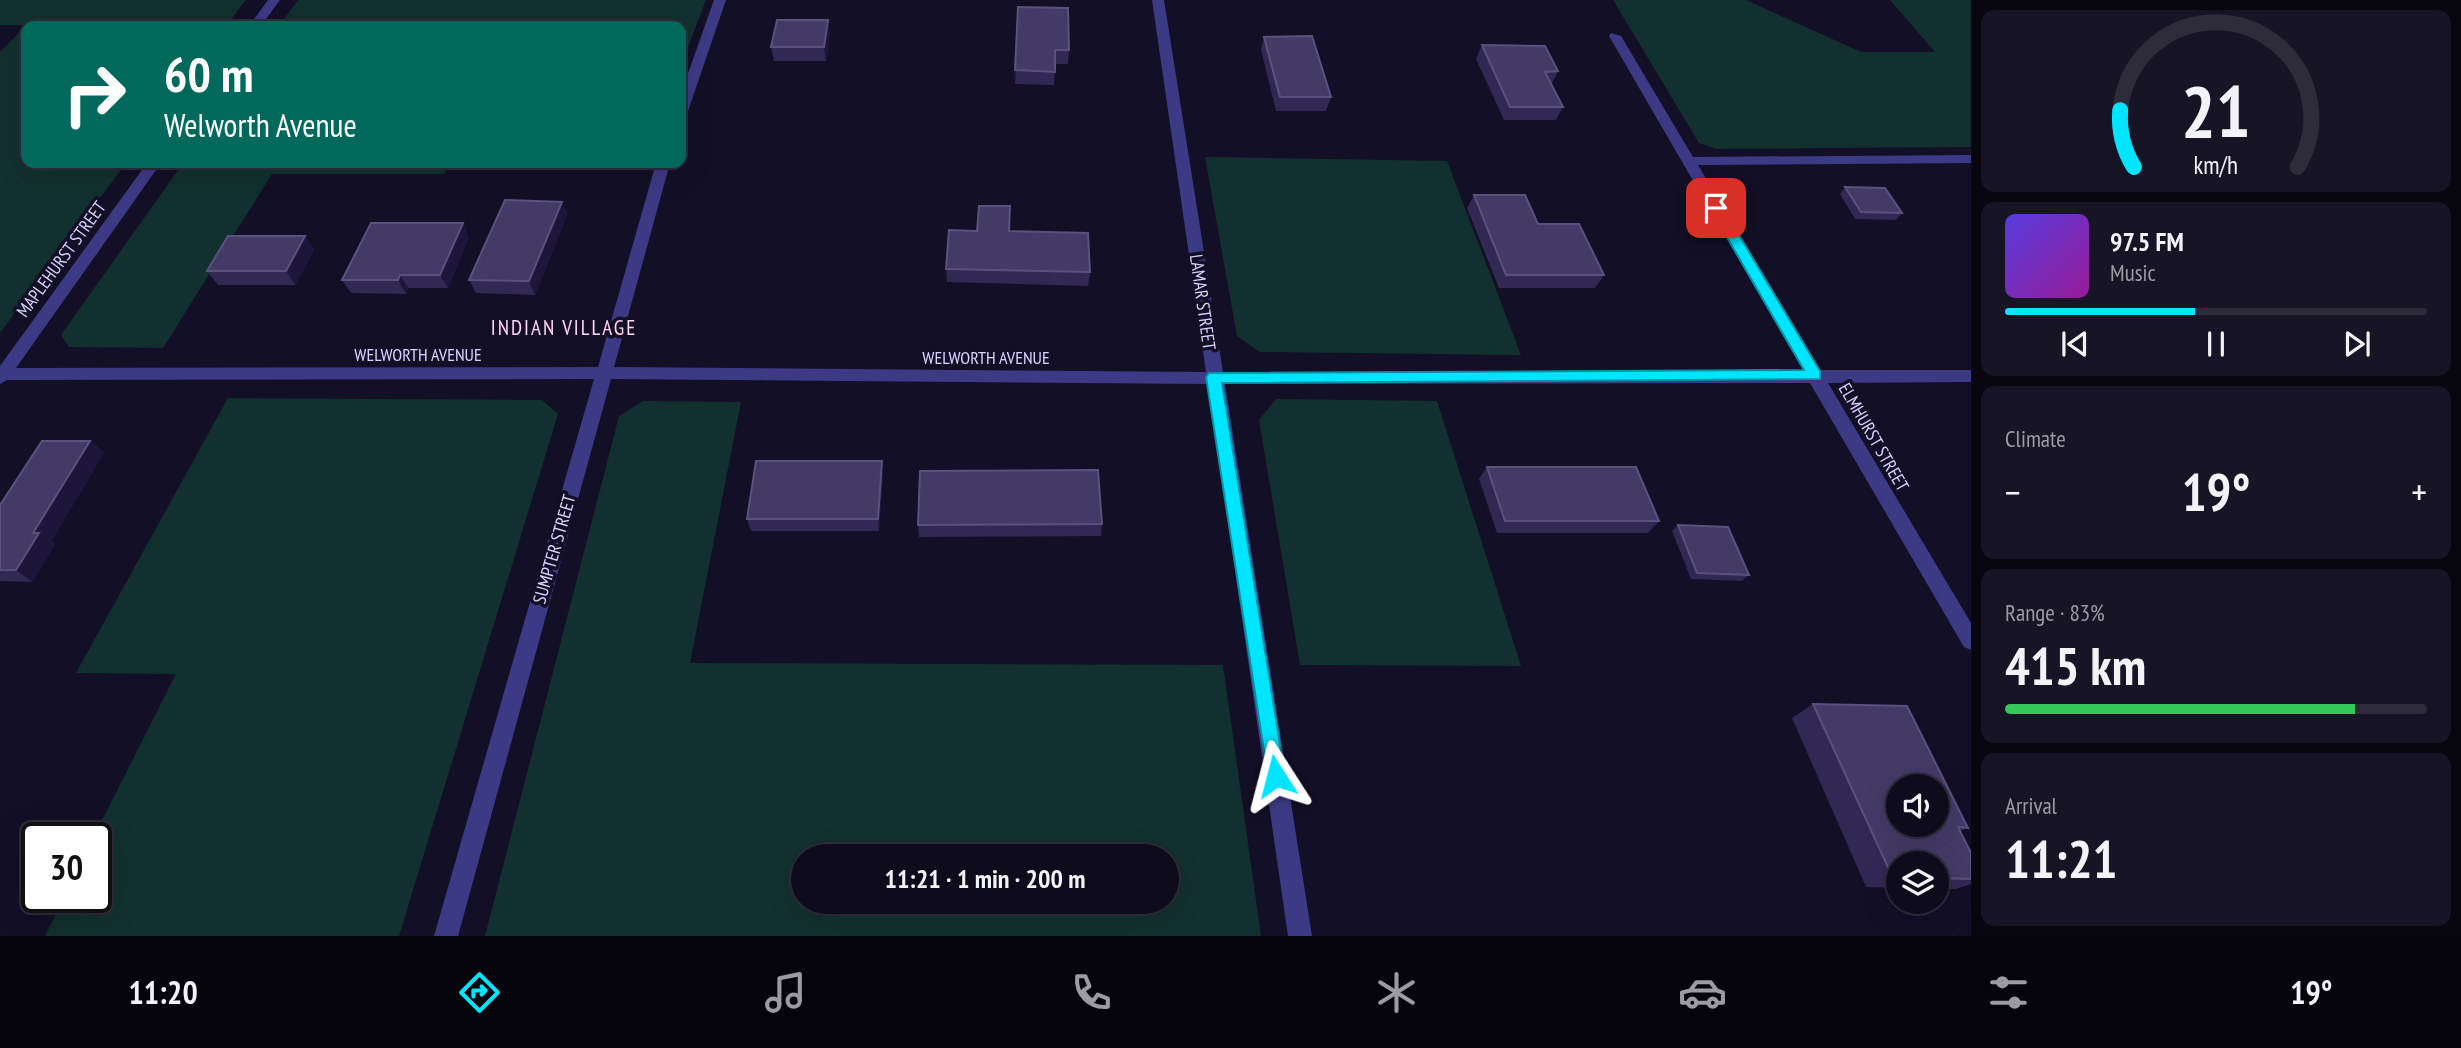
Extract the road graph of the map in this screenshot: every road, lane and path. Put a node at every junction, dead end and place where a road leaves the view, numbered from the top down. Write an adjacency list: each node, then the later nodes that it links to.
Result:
1 (274, 0): 4 (street)
2 (720, 0): 6 (street)
3 (1158, 0): 15 (street, LAMAR STREET)
4 (259, 21)
5 (1615, 36): 8 (street, ELMHURST STREET)
6 (686, 97)
7 (1971, 159): 8 (street)
8 (1688, 161): 13 (street, ELMHURST STREET)
9 (150, 168): 12 (street, MAPLEHURST STREET)
10 (662, 168): 11 (street, SUMPTER STREET)
11 (603, 373): 12 (street, WELWORTH AVENUE); 15 (street, WELWORTH AVENUE); 17 (street, SUMPTER STREET)
12 (1, 375)
13 (1815, 375): 14 (street, WELWORTH AVENUE); 15 (street, WELWORTH AVENUE); 16 (street, ELMHURST STREET)
14 (1971, 376)
15 (1214, 377): 18 (street, LAMAR STREET)
16 (1971, 641)
17 (446, 936)
18 (1300, 936)

